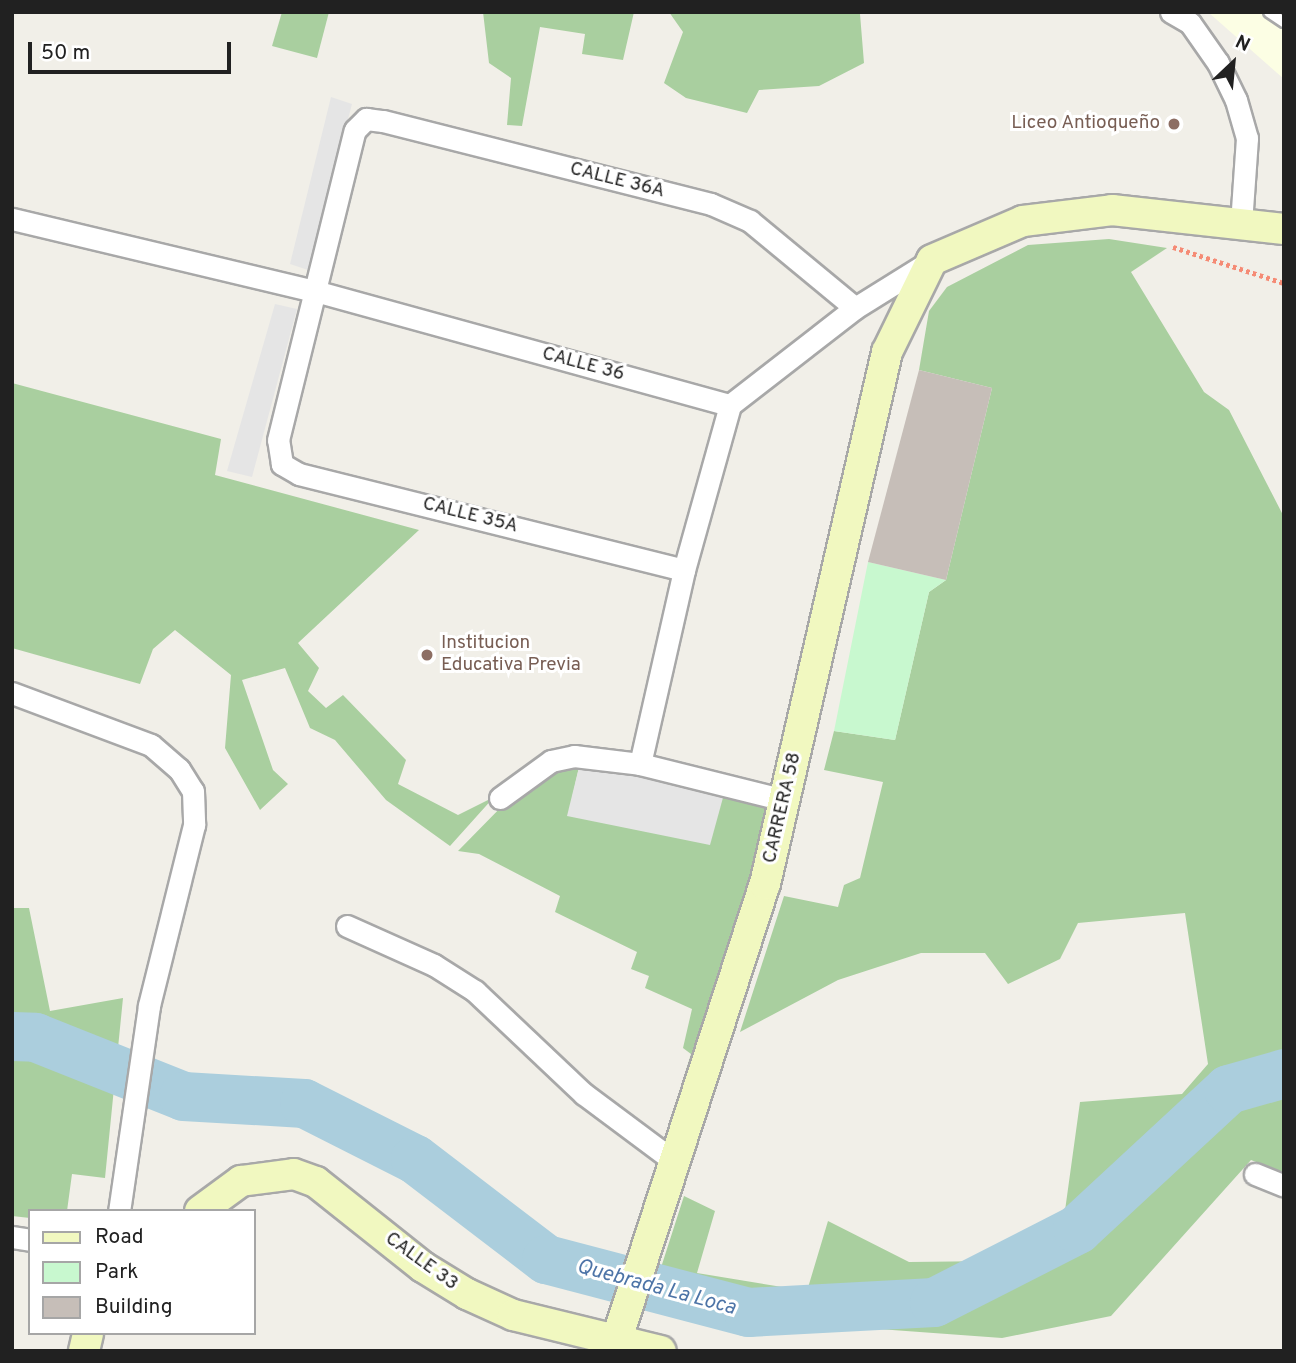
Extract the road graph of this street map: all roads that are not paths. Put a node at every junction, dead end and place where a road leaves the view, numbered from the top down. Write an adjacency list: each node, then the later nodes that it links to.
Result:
1 (1171, 12): 5 (street)
2 (1269, 12): 3 (lane)
3 (1284, 22)
4 (12, 219): 8 (street, CALLE 36)
5 (1241, 223): 6 (main road); 7 (main road)
6 (1284, 229)
7 (932, 260): 9 (street); 15 (main road, CARRERA 58)
8 (315, 291): 9 (street, CALLE 36A); 10 (street, CALLE 36); 11 (street, CALLE 35A)
9 (855, 308): 10 (street)
10 (730, 405): 11 (street)
11 (684, 570): 13 (street)
12 (12, 693): 20 (street)
13 (640, 764): 14 (street); 15 (street)
14 (500, 798)
15 (784, 800): 17 (main road, CARRERA 58)
16 (347, 926): 17 (street)
17 (674, 1161): 22 (main road, CARRERA 58)
18 (1255, 1174): 19 (street)
19 (1284, 1186)
20 (119, 1208)
21 (203, 1209): 22 (main road, CALLE 33)
22 (615, 1345): 23 (main road, CALLE 33)
23 (661, 1351)

